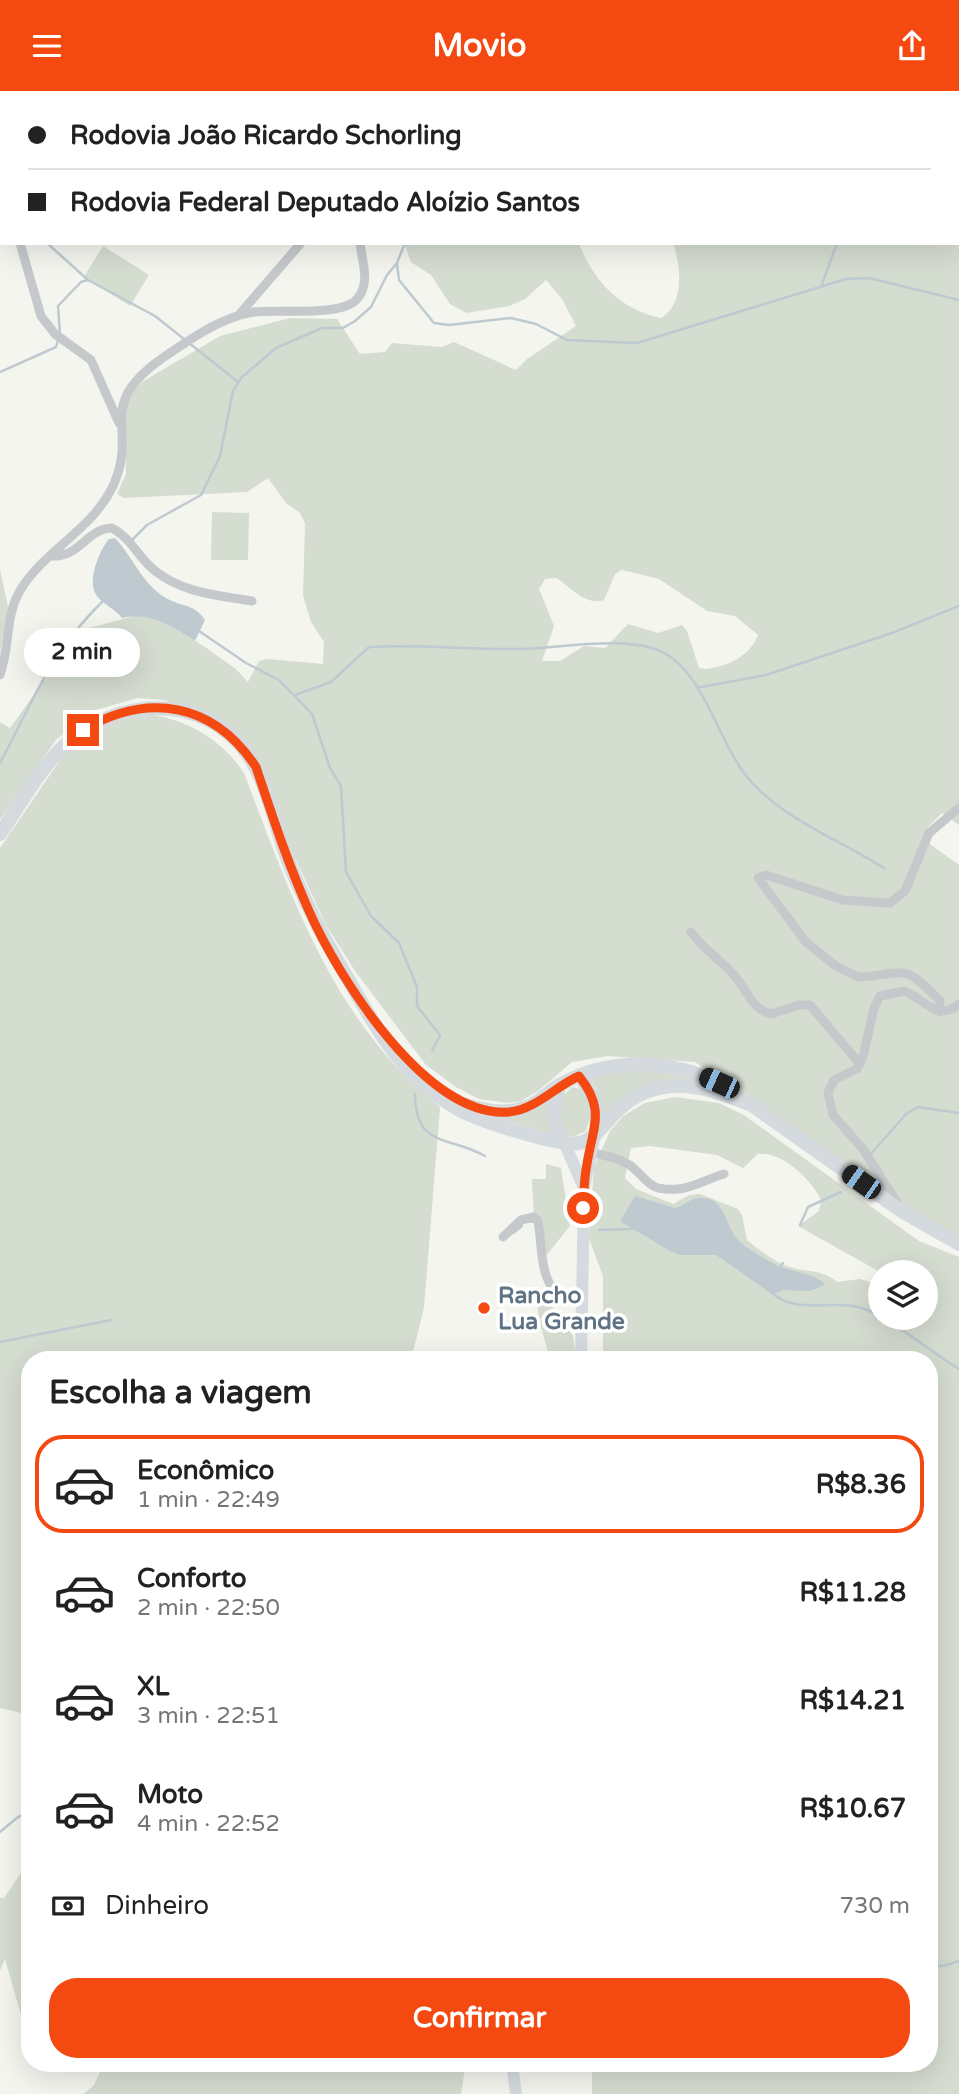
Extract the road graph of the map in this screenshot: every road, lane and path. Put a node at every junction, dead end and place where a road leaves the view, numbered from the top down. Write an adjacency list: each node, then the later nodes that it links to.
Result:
1 (21, 245): 5 (street)
2 (299, 245): 4 (street)
3 (360, 245): 4 (street)
4 (238, 316): 5 (street)
5 (121, 428): 6 (street)
6 (50, 556): 7 (street); 8 (street)
7 (252, 601)
8 (0, 675)
9 (959, 808): 14 (street)
10 (0, 834): 13 (highway)
11 (691, 932): 15 (street)
12 (959, 1004): 14 (street)
13 (365, 1008): 17 (highway); 20 (highway)
14 (940, 1012): 15 (street)
15 (860, 1064): 24 (street)
16 (579, 1076): 17 (highway); 18 (highway); 19 (highway)
17 (559, 1085): 20 (highway)
18 (752, 1105): 19 (highway); 24 (highway)
19 (595, 1135): 20 (highway); 21 (main road)
20 (564, 1142): 23 (main road)
21 (590, 1152): 22 (street); 23 (main road)
22 (724, 1174)
23 (584, 1188): 27 (main road)
24 (902, 1212): 26 (highway)
25 (503, 1237): 27 (street)
26 (959, 1244)
27 (581, 1302): 28 (main road)
28 (581, 1351)
29 (513, 2072): 30 (main road)
30 (516, 2094)

